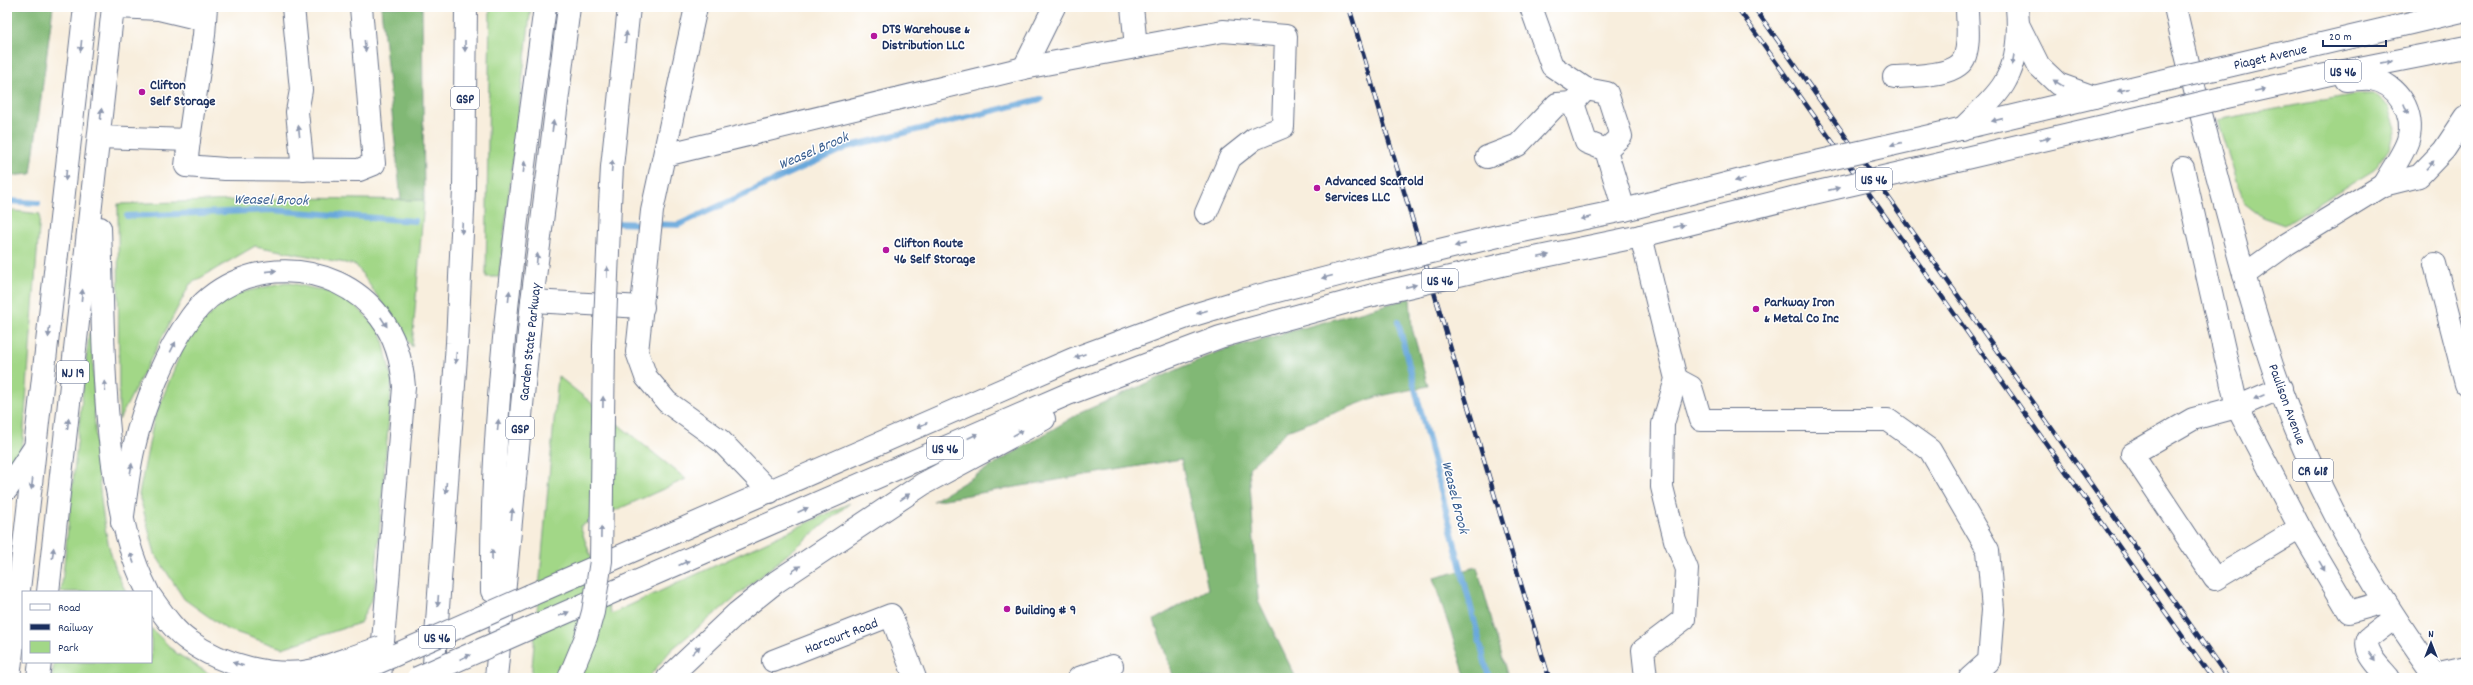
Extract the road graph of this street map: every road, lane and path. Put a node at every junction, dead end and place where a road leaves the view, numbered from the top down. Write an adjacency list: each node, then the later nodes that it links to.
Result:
1 (85, 7): 48 (main road, NJ 19, one-way to 48)
2 (113, 7): 29 (main road, NJ 19, one-way to 2)
3 (117, 7): 17 (main road)
4 (293, 7): 34 (main road, one-way to 4)
5 (361, 7): 34 (main road, one-way to 34)
6 (466, 7): 67 (main road, GSP, one-way to 67)
7 (544, 7): 68 (main road, one-way to 7)
8 (569, 7): 41 (main road, Garden State Parkway / GSP, one-way to 8)
9 (629, 7): 70 (main road, one-way to 9, bridge)
10 (696, 7): 31 (main road)
11 (1054, 7): 21 (main road)
12 (1132, 7): 19 (main road)
13 (1531, 7): 24 (main road)
14 (1967, 7): 22 (main road)
15 (2175, 7): 40 (main road, Paulison Avenue / CR 618)
16 (2466, 10): 25 (main road, Piaget Avenue / US 46, one-way to 25, bridge)
17 (205, 14): 28 (main road)
18 (2018, 16): 25 (main road, one-way to 18); 27 (main road, one-way to 27)
19 (1136, 47): 21 (main road); 37 (main road)
20 (2466, 47): 23 (main road, US 46, one-way to 20)
21 (1024, 68): 31 (main road)
22 (1894, 77)
23 (2283, 85): 35 (main road, one-way to 35); 38 (main road, US 46, one-way to 23, bridge)
24 (1579, 96): 30 (main road); 30 (main road); 32 (main road)
25 (2094, 97): 27 (main road, US 46, one-way to 27)
26 (2466, 117): 35 (main road, one-way to 26)
27 (1962, 129): 36 (main road, US 46, one-way to 36, bridge)
28 (189, 140): 29 (main road); 34 (main road)
29 (98, 145): 51 (main road, one-way to 29); 53 (main road, NJ 19, one-way to 29)
30 (1606, 150): 36 (main road)
31 (665, 155): 42 (main road)
32 (1487, 157)
33 (2182, 168): 47 (main road)
34 (303, 170)
35 (2383, 185): 40 (main road)
36 (1624, 210): 50 (main road, US 46, one-way to 50, bridge)
37 (1206, 213)
38 (1641, 236): 43 (main road, US 46, one-way to 38, bridge); 44 (main road)
39 (2435, 264): 45 (main road)
40 (2244, 275): 46 (main road, Paulison Avenue / CR 618)
41 (532, 301): 42 (main road); 69 (main road, Garden State Parkway / GSP, one-way to 41)
42 (643, 306): 50 (main road)
43 (1145, 364): 66 (main road, US 46, one-way to 43, bridge); 71 (main road, one-way to 43)
44 (1676, 379): 74 (main road); 75 (main road)
45 (2466, 384)
46 (2281, 388): 47 (main road, one-way to 47); 56 (main road, Paulison Avenue / CR 618)
47 (2237, 407): 52 (main road); 52 (main road)
48 (36, 446): 49 (main road); 63 (main road, NJ 19, one-way to 63)
49 (7, 489)
50 (770, 492): 61 (main road, US 46, bridge)
51 (122, 522): 54 (main road, one-way to 51); 65 (main road, one-way to 65)
52 (2301, 530): 56 (main road, one-way to 56)
53 (48, 591)
54 (148, 591)
55 (152, 598): 61 (main road, one-way to 55)
56 (2390, 610): 62 (main road, Paulison Avenue / CR 618); 76 (main road, one-way to 76)
57 (773, 661): 72 (main road, Harcourt Road)
58 (40, 663): 64 (main road)
59 (1112, 666): 73 (main road)
60 (2466, 668): 62 (main road)
61 (344, 669)
62 (2435, 677)
63 (9, 678)
64 (38, 678)
65 (380, 678)
66 (416, 678)
67 (432, 678)
68 (493, 678)
69 (496, 678)
70 (569, 678)
71 (668, 678)
72 (916, 678)
73 (1079, 678)
74 (1646, 678)
75 (1970, 678)
76 (2388, 678)

